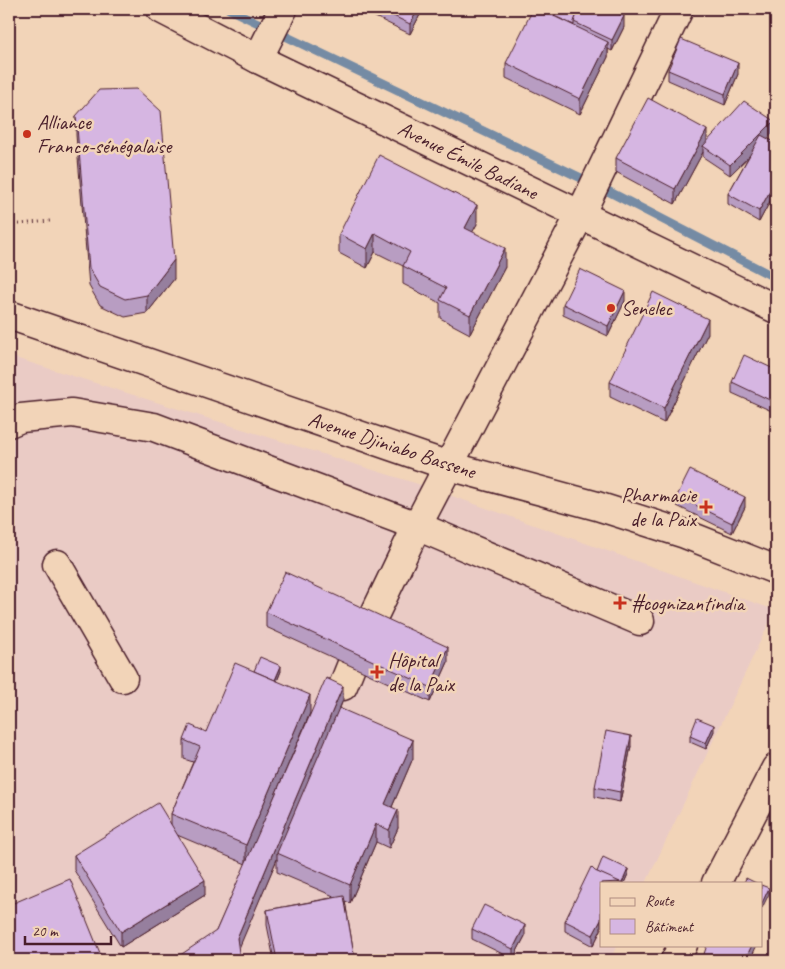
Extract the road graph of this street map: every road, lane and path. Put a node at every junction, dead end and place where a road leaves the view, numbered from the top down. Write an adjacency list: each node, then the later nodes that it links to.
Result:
1 (160, 9): 4 (street, Avenue Émile Badiane)
2 (283, 9): 4 (street)
3 (679, 9): 5 (street)
4 (258, 59): 5 (street, Avenue Émile Badiane)
5 (580, 215): 8 (street, Avenue Émile Badiane); 11 (street)
6 (50, 221): 7 (path)
7 (9, 225)
8 (776, 309)
9 (9, 315): 11 (street, Avenue Djiniabo Bassene)
10 (9, 423): 12 (street)
11 (449, 466): 12 (street); 14 (street, Avenue Djiniabo Bassene)
12 (417, 526): 15 (street); 16 (street)
13 (57, 564): 17 (street)
14 (776, 570)
15 (640, 621)
16 (369, 626)
17 (123, 678)
18 (776, 768): 19 (street)
19 (717, 882)
20 (682, 946): 21 (street)
21 (675, 960)

